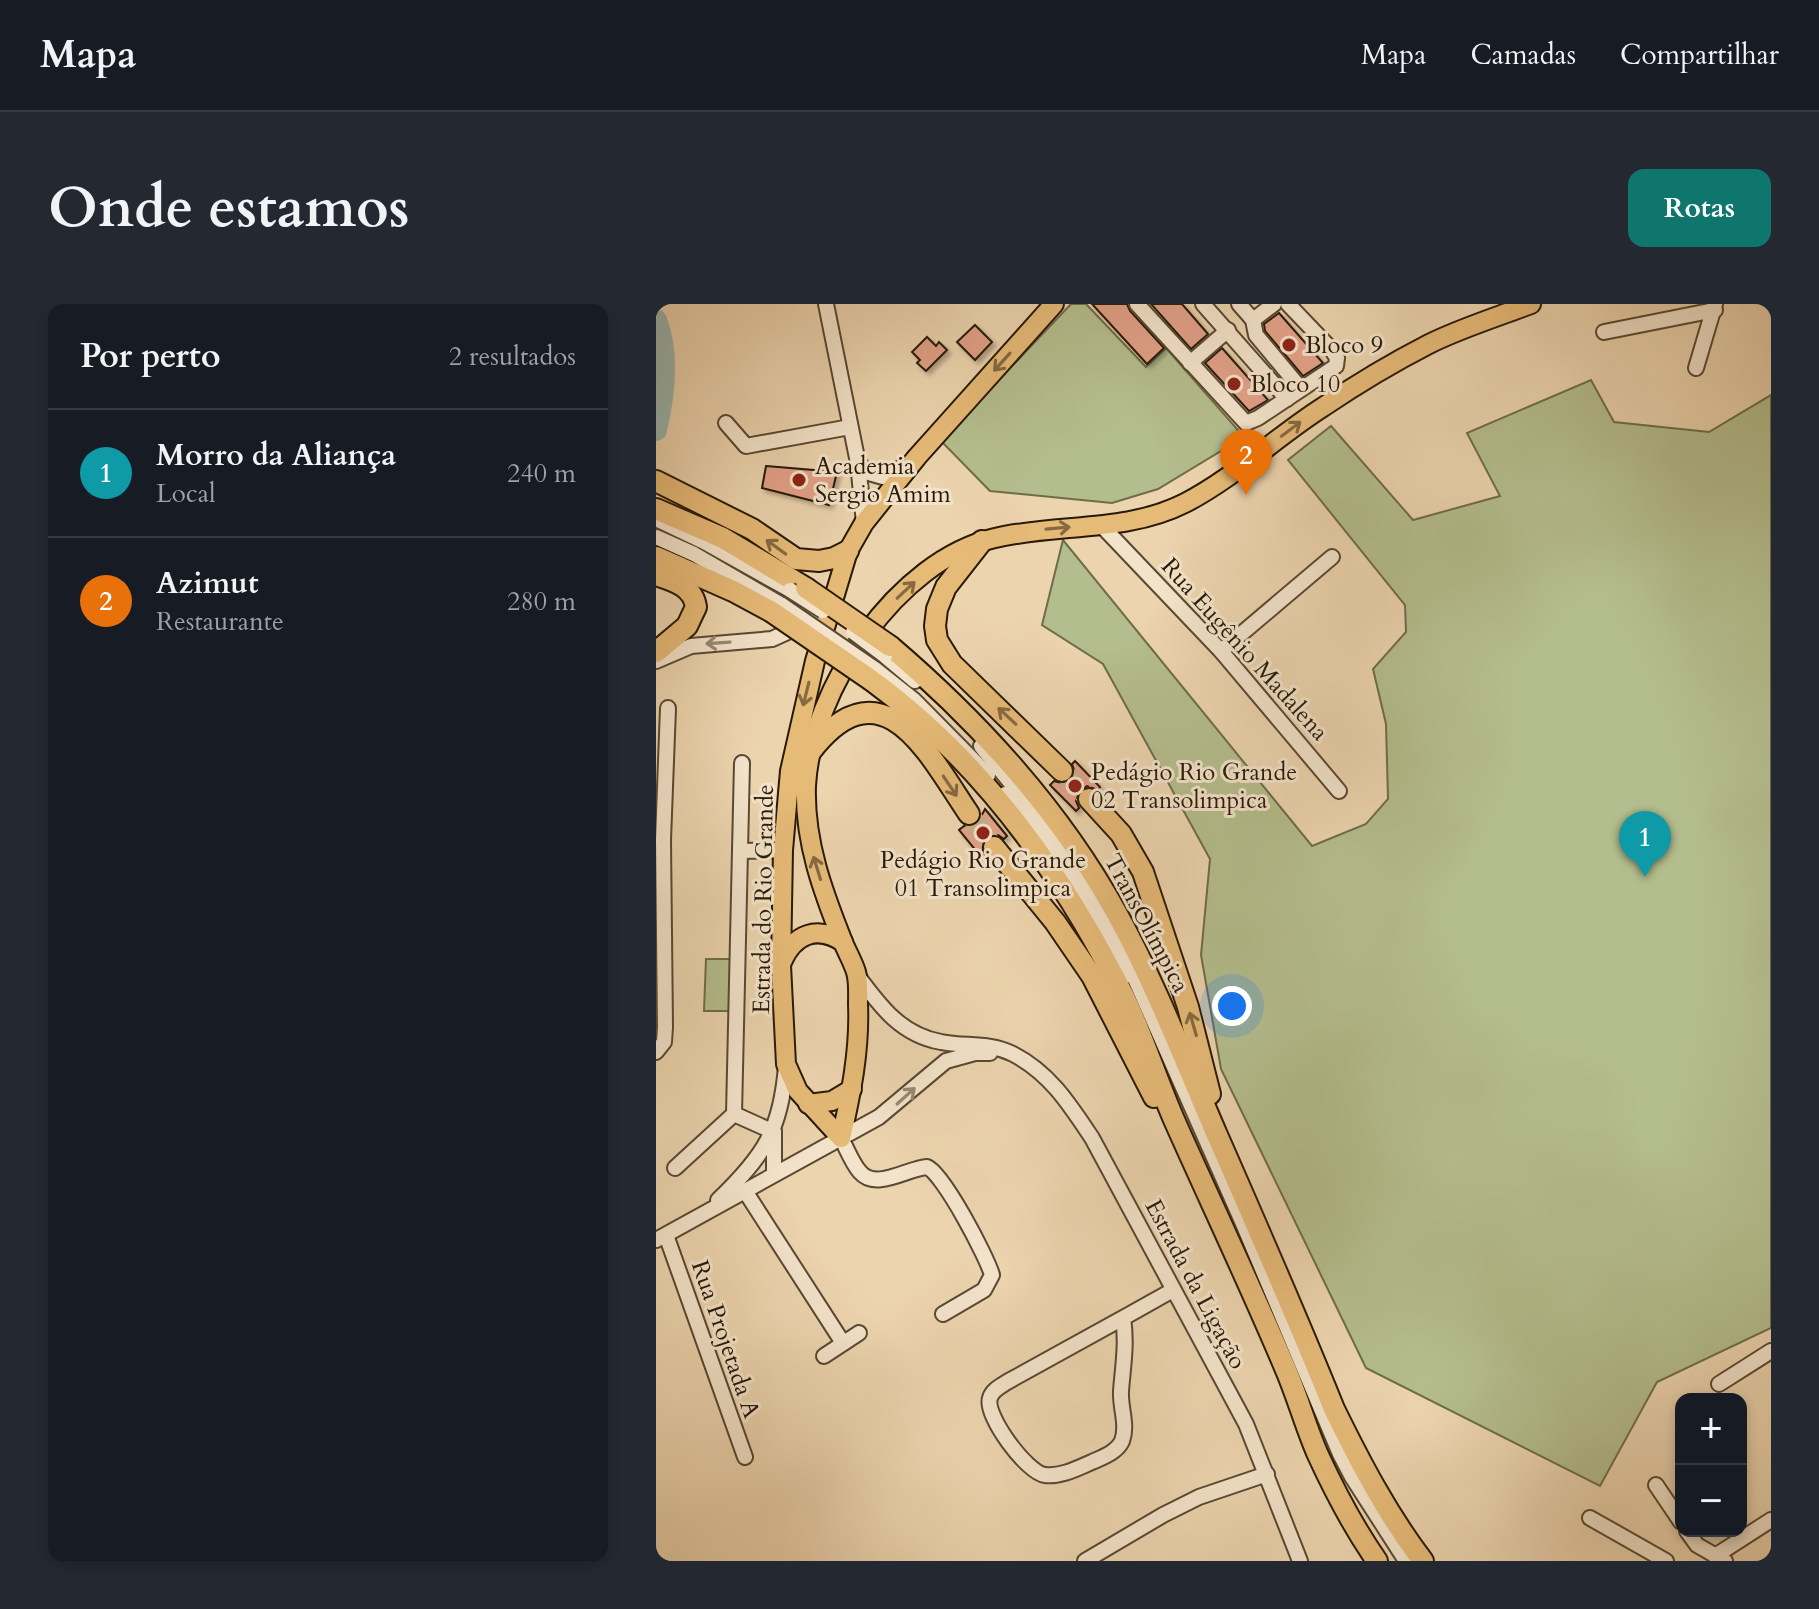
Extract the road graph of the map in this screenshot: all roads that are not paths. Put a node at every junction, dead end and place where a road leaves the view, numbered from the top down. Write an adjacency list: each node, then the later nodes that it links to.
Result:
1 (826, 304): 18 (street)
2 (1054, 304): 19 (main road, Estrada do Rio Grande, one-way to 19)
3 (1137, 304): 13 (street)
4 (1203, 304): 11 (street)
5 (1239, 304): 10 (street)
6 (1274, 304): 10 (street)
7 (1288, 304): 15 (street)
8 (1531, 304): 24 (main road, Estrada do Rio Grande, one-way to 8)
9 (1715, 307): 12 (street); 14 (street)
10 (1253, 320): 15 (street)
11 (1228, 330): 13 (street); 16 (street)
12 (1604, 332)
13 (1190, 363): 16 (street)
14 (1696, 368)
15 (1301, 389): 16 (street)
16 (1287, 399)
17 (726, 423): 18 (street)
18 (850, 427): 20 (street)
19 (917, 457): 20 (street); 23 (main road, Estrada do Rio Grande)
20 (858, 463): 23 (street)
21 (656, 481): 27 (highway, one-way to 21)
22 (659, 513): 33 (highway, TransOlímpica, bridge)
23 (864, 523): 27 (main road, Estrada do Rio Grande)
24 (1112, 529): 26 (main road, Estrada do Rio Grande, one-way to 24); 34 (street, Rua Eugênio Madalena)
25 (656, 537): 32 (street, TransOlímpica)
26 (982, 541): 39 (main road, Estrada do Rio Grande, one-way to 26); 41 (highway, one-way to 26)
27 (848, 551): 31 (main road, Estrada do Rio Grande)
28 (656, 557): 32 (highway, TransOlímpica)
29 (1332, 557): 34 (street)
30 (656, 575): 35 (highway)
31 (835, 592): 36 (street, one-way to 36); 47 (main road, Estrada do Rio Grande, one-way to 47)
32 (777, 608): 37 (highway, TransOlímpica, bridge)
33 (887, 651): 59 (highway, TransOlímpica); 87 (street, TransOlímpica)
34 (1221, 651): 42 (street, Rua Eugênio Madalena)
35 (656, 652)
36 (656, 661)
37 (873, 674): 58 (highway, TransOlímpica); 86 (street, TransOlímpica)
38 (668, 708): 45 (street)
39 (811, 751): 44 (highway, one-way to 44); 49 (main road, Estrada do Rio Grande, one-way to 39)
40 (742, 763): 48 (street)
41 (1062, 771)
42 (1339, 791)
43 (1089, 799): 59 (highway, one-way to 43)
44 (969, 814)
45 (659, 840): 52 (street)
46 (994, 847): 58 (highway)
47 (783, 850): 48 (street); 50 (main road, Estrada do Rio Grande)
48 (740, 851): 57 (street)
49 (843, 942): 50 (main road); 51 (main road, Estrada do Rio Grande)
50 (781, 965): 54 (main road, Estrada do Rio Grande)
51 (857, 974): 53 (street, Estrada da Ligação); 55 (main road, Estrada do Rio Grande)
52 (656, 1052)
53 (1014, 1054): 61 (street, one-way to 53); 67 (street, Estrada da Ligação)
54 (786, 1064): 56 (main road, Estrada do Rio Grande); 60 (street, Estrada do Rio Grande)
55 (852, 1089): 56 (main road); 61 (main road, Estrada do Rio Grande)
56 (808, 1104): 61 (main road, Estrada do Rio Grande)
57 (734, 1114): 60 (street); 62 (street)
58 (1173, 1117): 85 (highway, TransOlímpica)
59 (1214, 1128): 88 (highway, TransOlímpica)
60 (774, 1132): 63 (street); 65 (street, Estrada do Rio Grande)
61 (841, 1138): 63 (street, Estrada do Rio Grande); 68 (street)
62 (675, 1168)
63 (774, 1174): 64 (street, Estrada do Rio Grande)
64 (745, 1191): 65 (street, Estrada do Rio Grande); 71 (street)
65 (704, 1214): 66 (street, Estrada do Rio Grande)
66 (661, 1237): 75 (street, Rua Projetada A)
67 (1173, 1290): 69 (street); 76 (street, Estrada da Ligação)
68 (943, 1314)
69 (1123, 1318): 69 (street)
70 (859, 1333): 71 (street)
71 (843, 1343): 73 (street)
72 (1771, 1351): 74 (street)
73 (824, 1356)
74 (1719, 1384)
75 (745, 1457)
76 (1267, 1474): 83 (street); 84 (street, Estrada da Ligação)
77 (1656, 1485): 78 (street)
78 (1675, 1513)
79 (1590, 1518): 89 (street)
80 (1771, 1520): 82 (street)
81 (1691, 1537): 82 (street)
82 (1720, 1558)
83 (1085, 1561)
84 (1300, 1561)
85 (1377, 1561)
86 (1395, 1561)
87 (1406, 1561)
88 (1423, 1561)
89 (1666, 1561)

